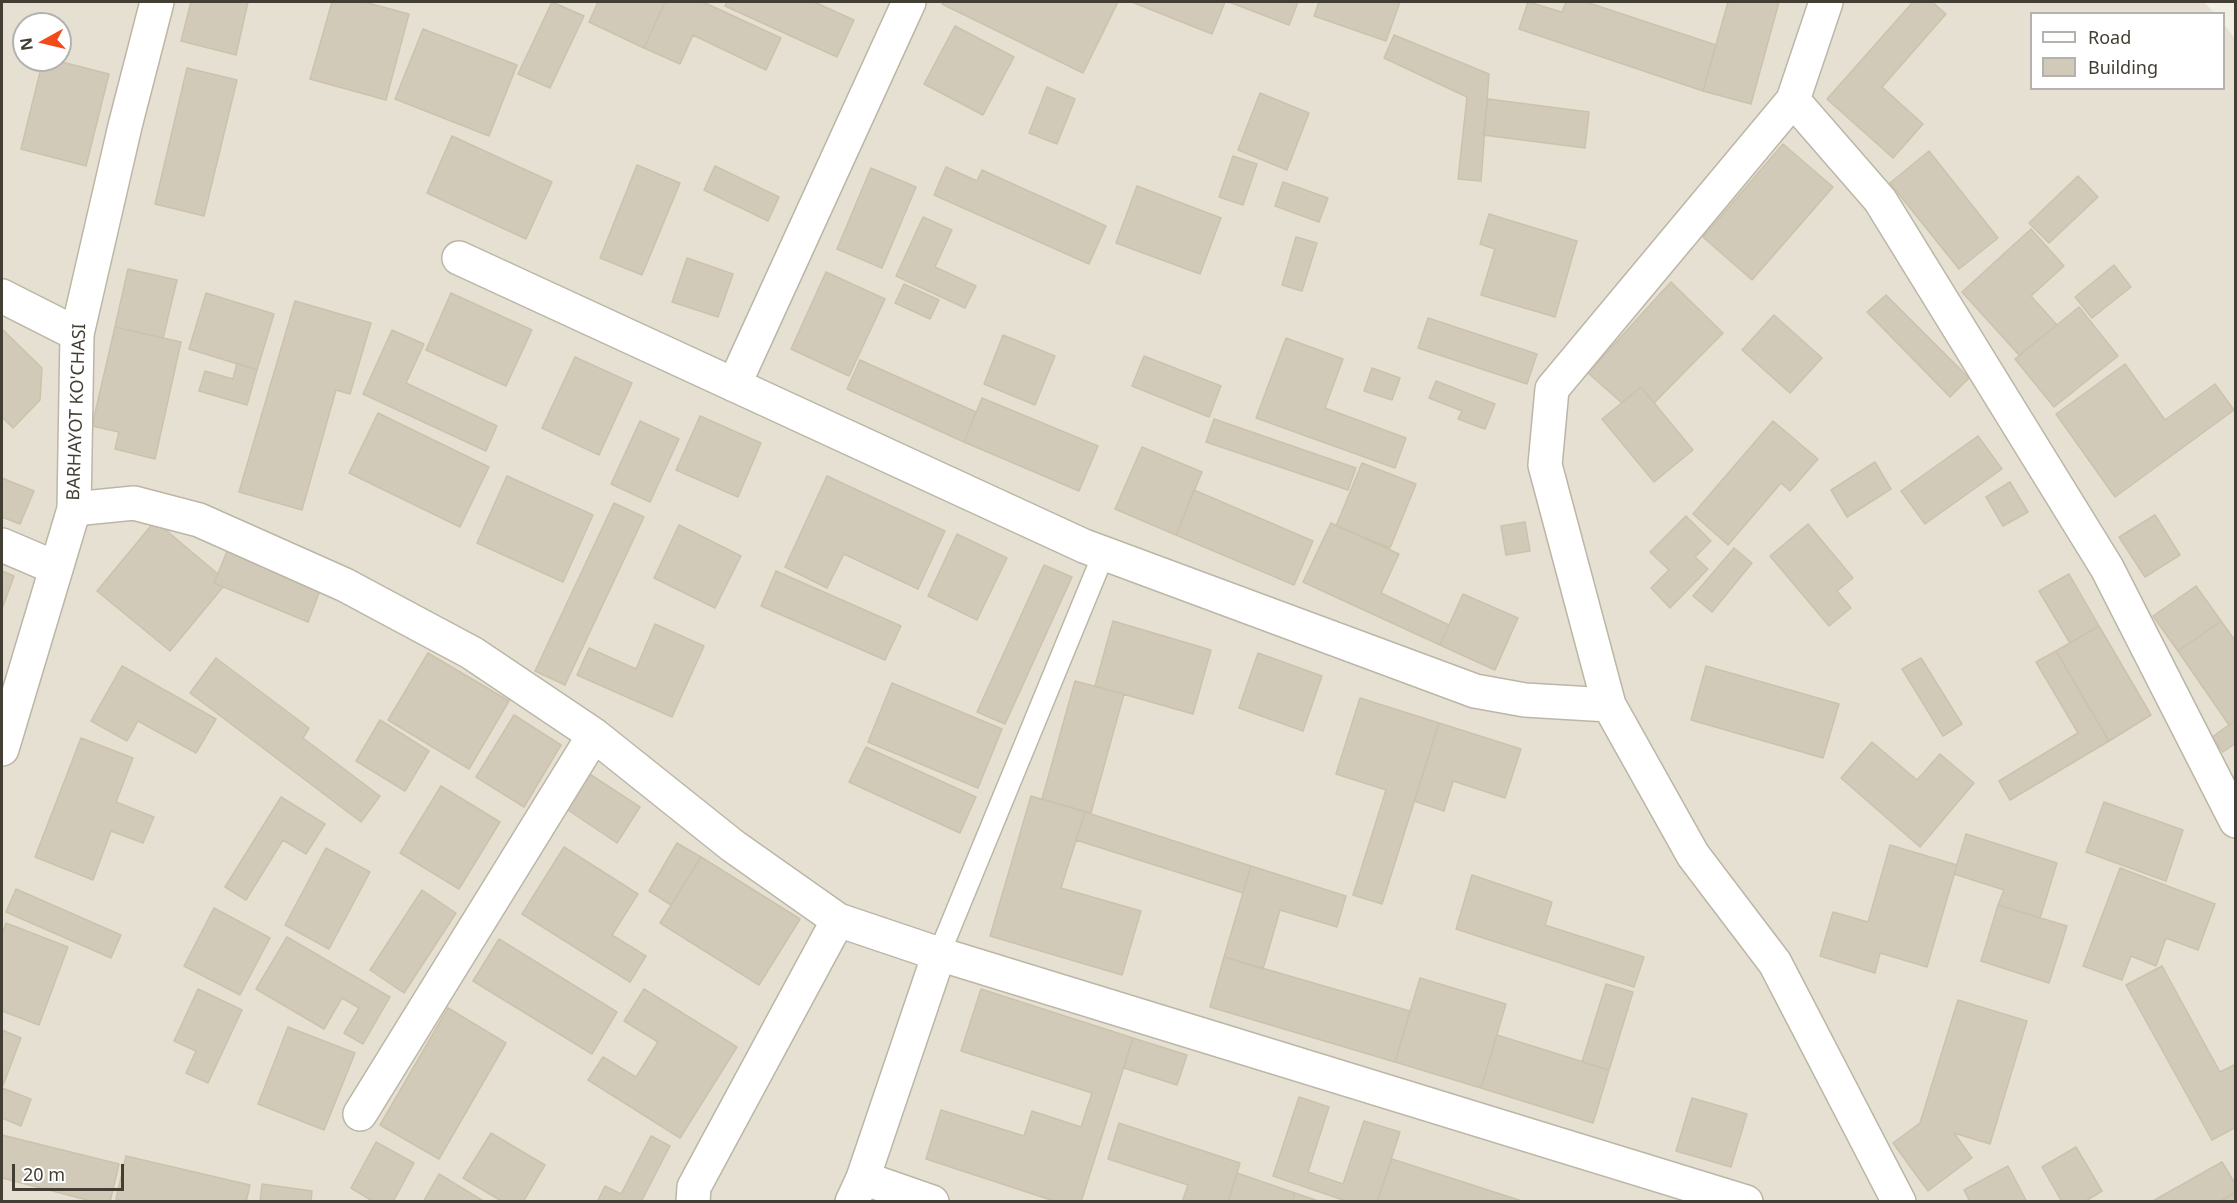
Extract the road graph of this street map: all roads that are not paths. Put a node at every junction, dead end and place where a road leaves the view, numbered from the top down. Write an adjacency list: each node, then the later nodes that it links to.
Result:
1 (157, 2): 7 (street, BARHAYOT KO'CHASI)
2 (909, 2): 8 (street)
3 (1826, 2): 4 (street)
4 (1793, 100): 13 (street); 16 (street)
5 (459, 258): 8 (street)
6 (2, 296): 7 (street)
7 (77, 334): 9 (street, BARHAYOT KO'CHASI)
8 (734, 385): 11 (street)
9 (74, 508): 12 (street, BARHAYOT KO'CHASI); 14 (street)
10 (2, 545): 12 (street)
11 (1104, 553): 13 (street); 18 (lane)
12 (56, 568): 15 (street, BARHAYOT KO'CHASI)
13 (1609, 705): 24 (street)
14 (594, 735): 17 (street); 19 (street)
15 (2, 749)
16 (2235, 821)
17 (838, 920): 18 (street); 21 (street)
18 (939, 954): 20 (street); 23 (street)
19 (360, 1114)
20 (858, 1190): 22 (street)
21 (693, 1202)
22 (932, 1202)
23 (1746, 1202)
24 (1899, 1202)

